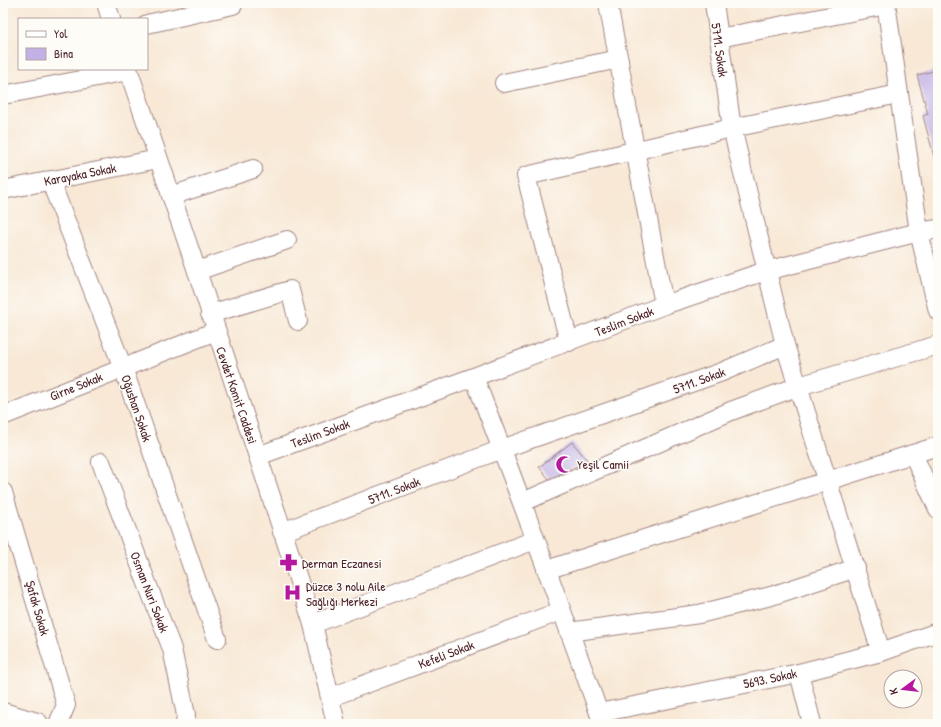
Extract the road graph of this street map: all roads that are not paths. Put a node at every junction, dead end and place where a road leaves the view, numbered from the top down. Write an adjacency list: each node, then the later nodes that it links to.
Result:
1 (106, 3): 6 (street)
2 (608, 3): 9 (street)
3 (714, 3): 8 (street, 5711. Sokak)
4 (886, 4): 8 (street); 12 (street)
5 (233, 5): 7 (street)
6 (111, 18)
7 (148, 24)
8 (719, 38): 14 (street, 5711. Sokak)
9 (619, 59): 11 (street); 15 (street)
10 (128, 70): 13 (street); 16 (street, Cevdet Komit Caddesi)
11 (504, 83)
12 (899, 94): 14 (street); 22 (street)
13 (3, 95)
14 (732, 128): 15 (street); 25 (street, 5711. Sokak)
15 (636, 150): 26 (street); 31 (street)
16 (158, 159): 18 (street, Karayaka Sokak); 20 (street, Cevdet Komit Caddesi)
17 (253, 169): 20 (street)
18 (50, 180): 19 (street, Karayaka Sokak); 34 (street, Oğushan Sokak)
19 (3, 190)
20 (171, 196): 24 (street, Cevdet Komit Caddesi)
21 (938, 229): 22 (street, Teslim Sokak)
22 (920, 232): 25 (street, Teslim Sokak); 27 (street)
23 (287, 240): 24 (street)
24 (197, 271): 28 (street, Cevdet Komit Caddesi)
25 (766, 271): 26 (street, Teslim Sokak); 32 (street, 5711. Sokak)
26 (664, 305): 31 (street, Teslim Sokak)
27 (938, 311)
28 (210, 314): 29 (street); 30 (street, Cevdet Komit Caddesi)
29 (298, 321)
30 (216, 331): 34 (street, Girne Sokak); 41 (street, Cevdet Komit Caddesi)
31 (569, 342): 35 (street, Teslim Sokak)
32 (786, 344): 36 (street); 39 (street, 5711. Sokak)
33 (938, 345): 36 (street)
34 (123, 368): 37 (street, Girne Sokak); 55 (street, Oğushan Sokak)
35 (474, 377): 39 (street); 41 (street, Teslim Sokak)
36 (799, 386): 43 (street); 45 (street)
37 (3, 416)
38 (938, 446): 40 (street)
39 (502, 449): 45 (street); 47 (street, 5711. Sokak)
40 (913, 454): 43 (street); 46 (street)
41 (258, 456): 47 (street, Cevdet Komit Caddesi)
42 (101, 462): 63 (street, Osman Nuri Sokak)
43 (829, 482): 49 (street); 50 (street)
44 (3, 492): 62 (street, Şafak Sokak)
45 (523, 502): 48 (street)
46 (938, 509)
47 (282, 532): 52 (street, Cevdet Komit Caddesi)
48 (535, 540): 50 (street); 52 (street)
49 (856, 568): 53 (street); 56 (street)
50 (546, 570): 51 (street)
51 (561, 611): 53 (street); 58 (street, Kefeli Sokak)
52 (313, 624): 58 (street, Cevdet Komit Caddesi)
53 (569, 632): 60 (street)
54 (938, 632): 56 (street, 5693. Sokak)
55 (217, 639)
56 (881, 652): 57 (street, 5693. Sokak)
57 (798, 673): 60 (street, 5693. Sokak); 65 (street)
58 (331, 697): 64 (street, Cevdet Komit Caddesi)
59 (3, 714): 61 (main road)
60 (601, 719)
61 (37, 724)
62 (58, 724)
63 (185, 724)
64 (336, 724)
65 (812, 724)

